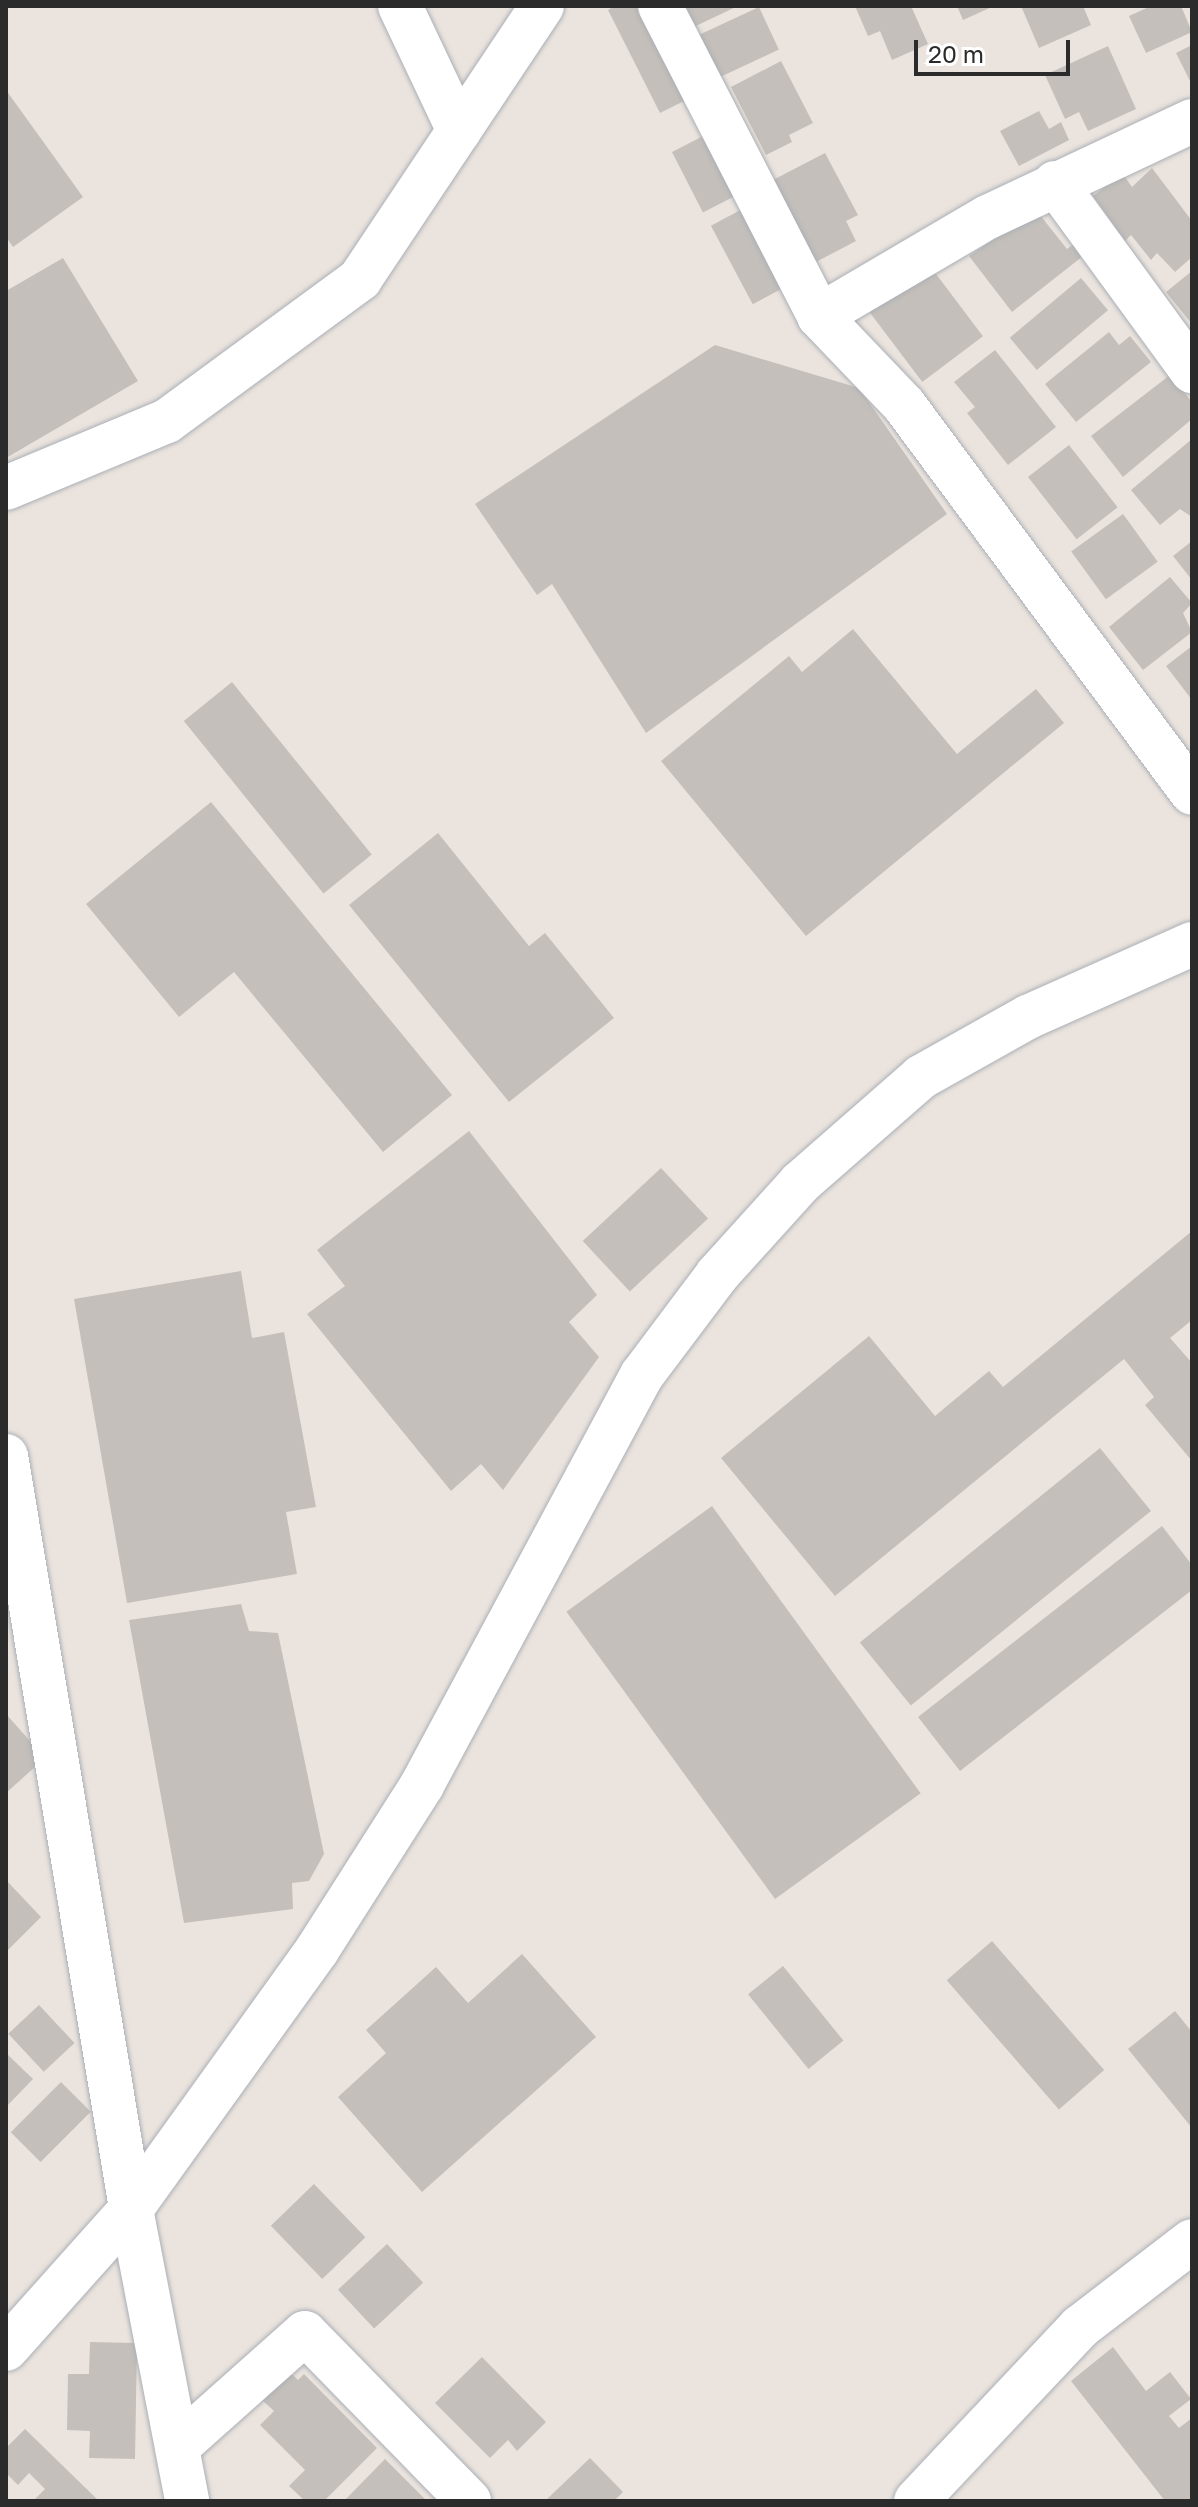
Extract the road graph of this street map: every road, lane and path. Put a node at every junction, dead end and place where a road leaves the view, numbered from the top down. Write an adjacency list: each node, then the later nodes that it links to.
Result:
1 (400, 6): 5 (street)
2 (542, 6): 5 (street)
3 (660, 6): 7 (street)
4 (1192, 121): 6 (street)
5 (459, 131): 9 (street)
6 (1055, 183): 7 (street); 8 (street)
7 (819, 316): 10 (street)
8 (1192, 371)
9 (6, 488)
10 (1192, 793)
11 (1192, 944): 13 (street)
12 (6, 1456): 13 (street)
13 (131, 2209): 15 (street); 16 (street)
14 (1192, 2241): 19 (street)
15 (6, 2349)
16 (177, 2447): 17 (street); 18 (street)
17 (187, 2501)
18 (469, 2501)
19 (916, 2501)

